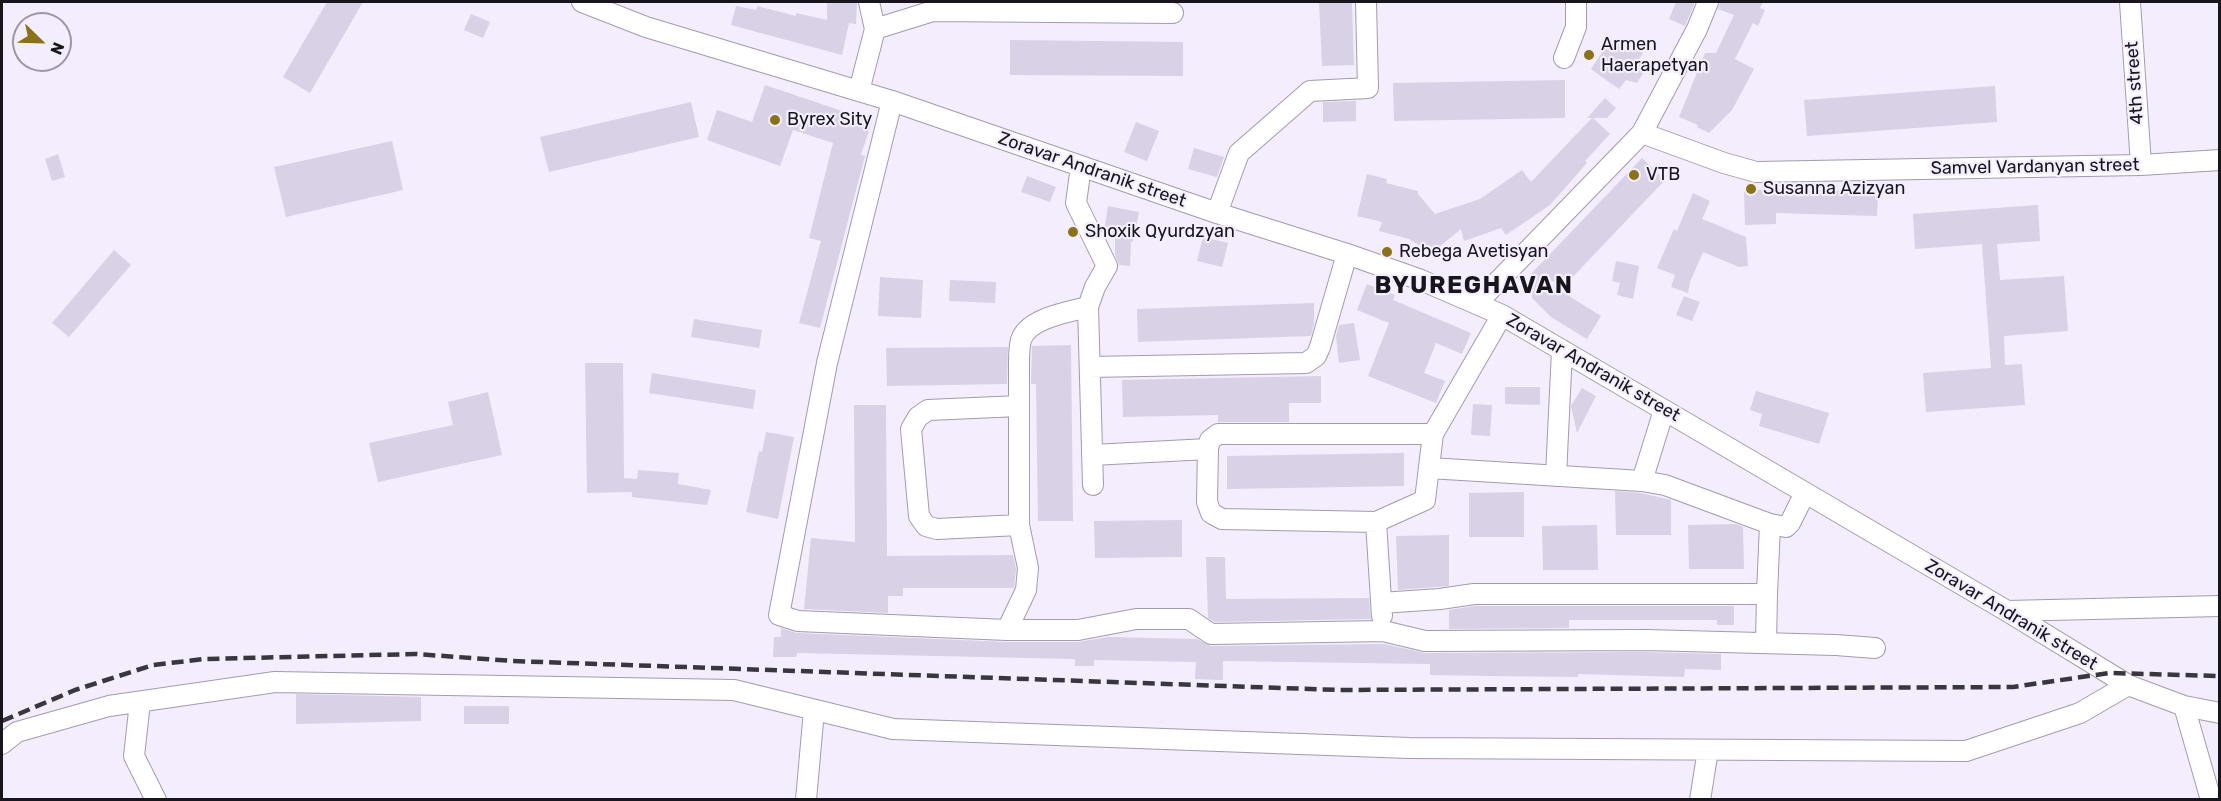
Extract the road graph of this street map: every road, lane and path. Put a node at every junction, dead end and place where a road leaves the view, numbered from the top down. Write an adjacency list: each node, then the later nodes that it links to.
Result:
1 (582, 2): 10 (street, Zoravar Andranik street)
2 (869, 2): 8 (street)
3 (1366, 2): 16 (street)
4 (1576, 2): 9 (street)
5 (1708, 2): 12 (street)
6 (2130, 2): 14 (street, 4th street)
7 (1173, 13): 8 (street)
8 (876, 29): 10 (street)
9 (1564, 58)
10 (859, 91): 11 (street, Zoravar Andranik street)
11 (892, 101): 15 (street, Zoravar Andranik street); 40 (street)
12 (1642, 133): 14 (street, Samvel Vardanyan street); 18 (street)
13 (2220, 160): 14 (street, Samvel Vardanyan street)
14 (2141, 165)
15 (1080, 166): 16 (street, Zoravar Andranik street); 19 (street)
16 (1217, 213): 17 (street, Zoravar Andranik street)
17 (1347, 254): 18 (street, Zoravar Andranik street); 22 (street)
18 (1477, 303): 20 (street, Zoravar Andranik street)
19 (1088, 306): 22 (street); 23 (street)
20 (1502, 315): 21 (street, Zoravar Andranik street); 25 (street)
21 (1562, 350): 24 (street, Zoravar Andranik street); 29 (street)
22 (1090, 367): 27 (street)
23 (1019, 406): 35 (street); 35 (street)
24 (1664, 410): 30 (street); 32 (street, Zoravar Andranik street)
25 (1433, 434): 26 (street); 28 (street)
26 (1208, 449): 27 (street); 33 (street)
27 (1092, 455): 31 (street)
28 (1429, 468): 29 (street); 33 (street)
29 (1556, 476): 30 (street)
30 (1642, 481): 34 (street)
31 (1093, 485)
32 (1805, 493): 34 (street); 39 (street, Zoravar Andranik street)
33 (1377, 522): 37 (street)
34 (1770, 524): 36 (street)
35 (1019, 525): 40 (street)
36 (1767, 594): 37 (street); 42 (street)
37 (1381, 603): 41 (street)
38 (2220, 606): 39 (street)
39 (2007, 611): 44 (street, Zoravar Andranik street)
40 (1007, 630): 41 (street)
41 (1383, 631): 42 (street)
42 (1766, 643): 43 (street)
43 (1875, 648)
44 (2128, 685): 46 (street, Zoravar Andranik street); 50 (street)
45 (140, 702): 47 (street); 49 (street); 51 (street)
46 (2184, 706): 48 (street, Zoravar Andranik street); 54 (street)
47 (814, 710): 50 (street); 52 (street)
48 (2220, 713)
49 (2, 744)
50 (1708, 750): 53 (street)
51 (148, 794)
52 (806, 800)
53 (1700, 800)
54 (2211, 800)

